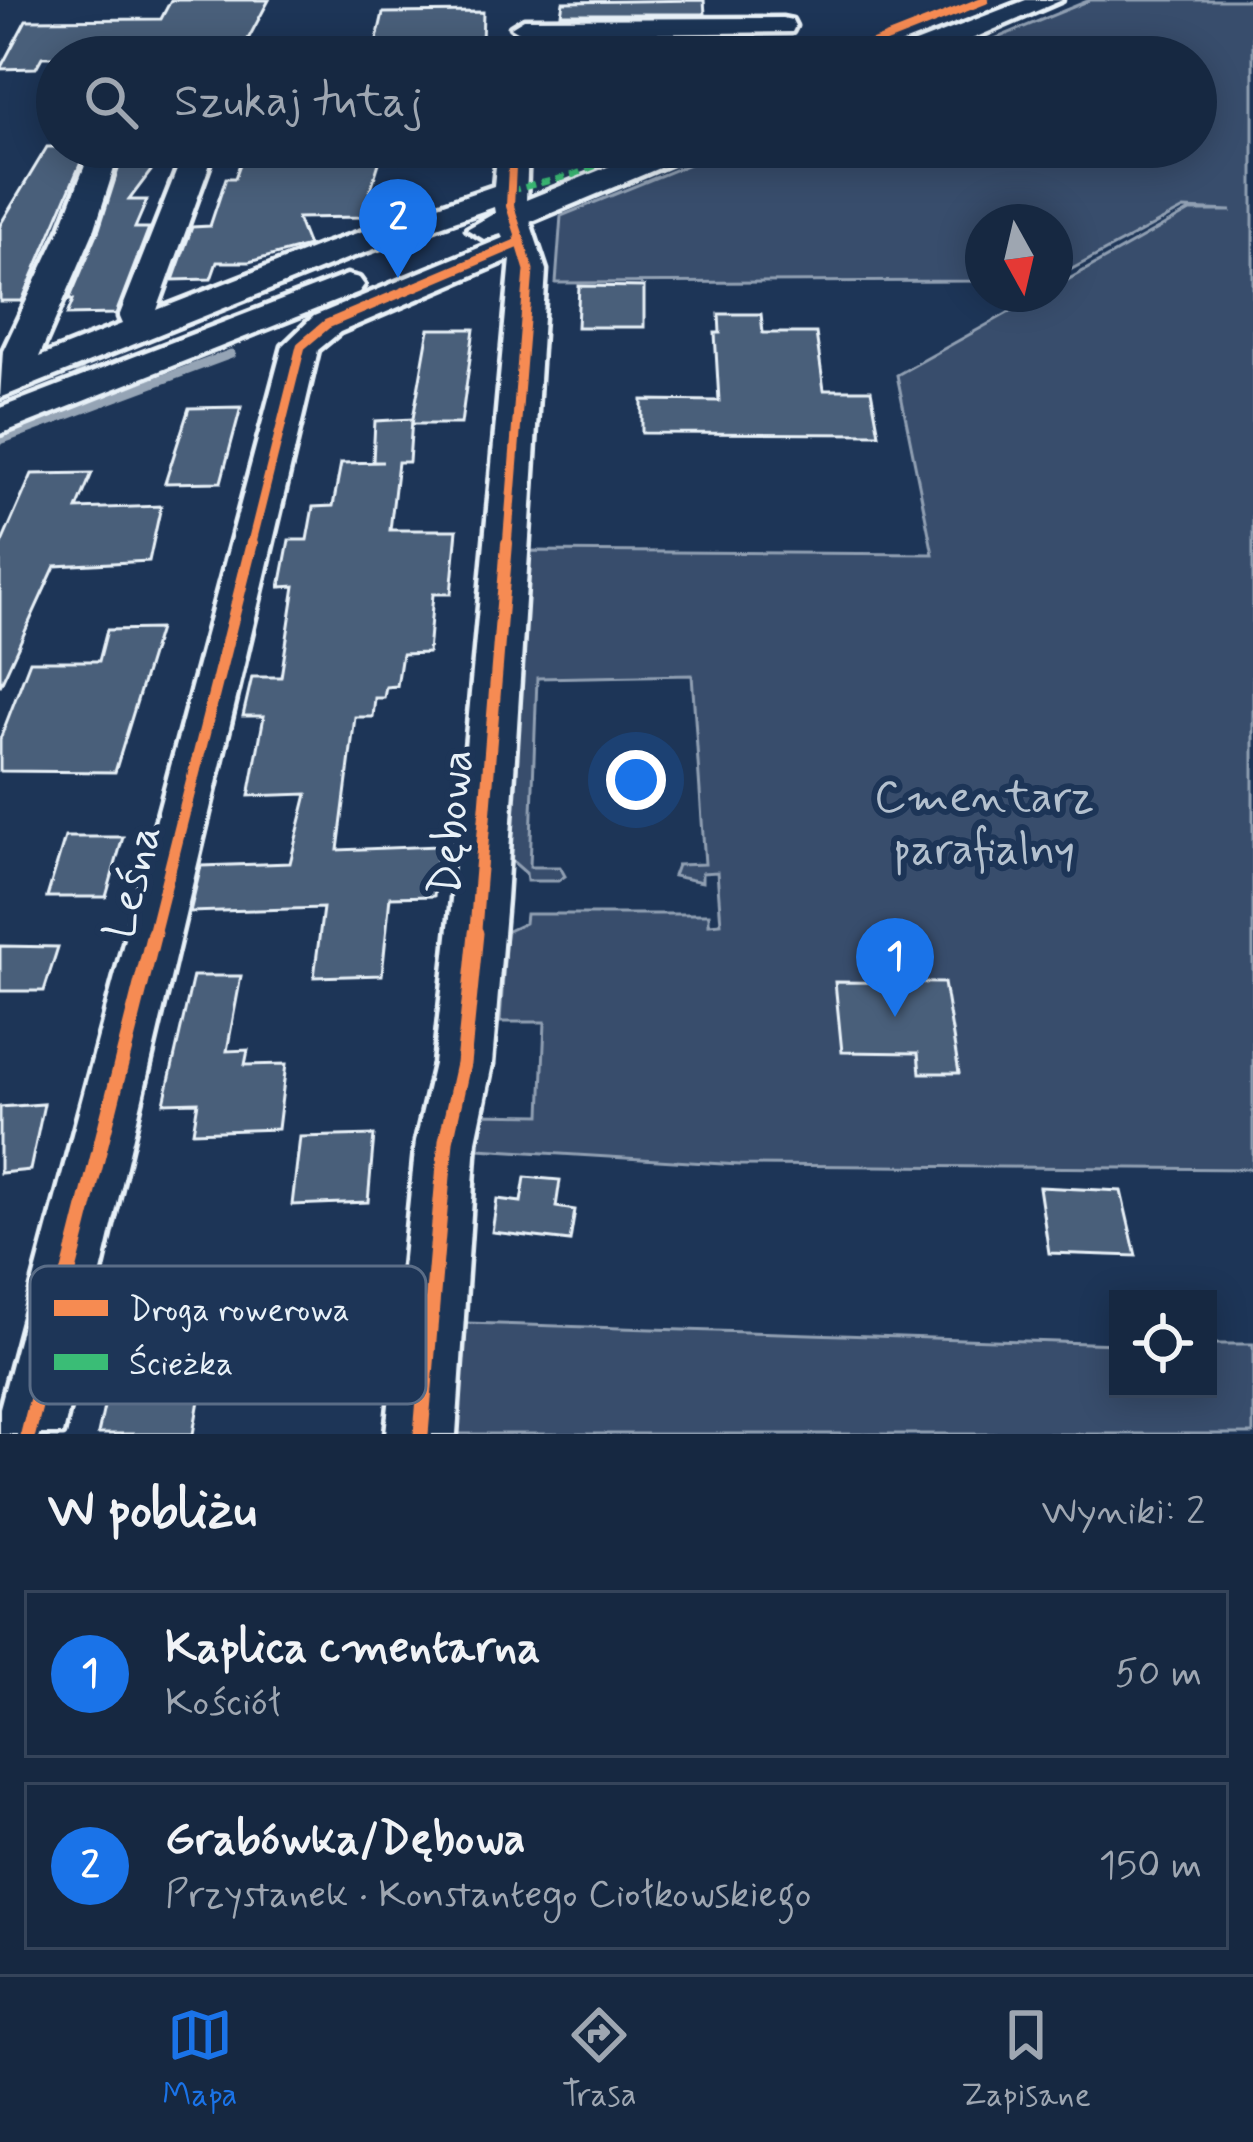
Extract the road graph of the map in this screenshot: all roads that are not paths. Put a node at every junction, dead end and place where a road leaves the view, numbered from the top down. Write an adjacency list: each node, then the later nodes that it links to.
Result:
1 (1049, 0): 4 (street)
2 (525, 13): 3 (street)
3 (782, 26)
4 (958, 36)
5 (98, 168): 11 (street)
6 (193, 168): 10 (street)
7 (513, 168): 9 (street, Dębowa)
8 (633, 168): 9 (street)
9 (514, 217): 10 (street); 12 (street); 13 (street, Leśna); 14 (street, Dębowa)
10 (142, 331): 11 (street)
11 (9, 382)
12 (0, 422)
13 (70, 1266)
14 (426, 1375)
15 (36, 1404): 17 (street, Leśna)
16 (424, 1404): 18 (street, Dębowa)
17 (28, 1434)
18 (421, 1434)

